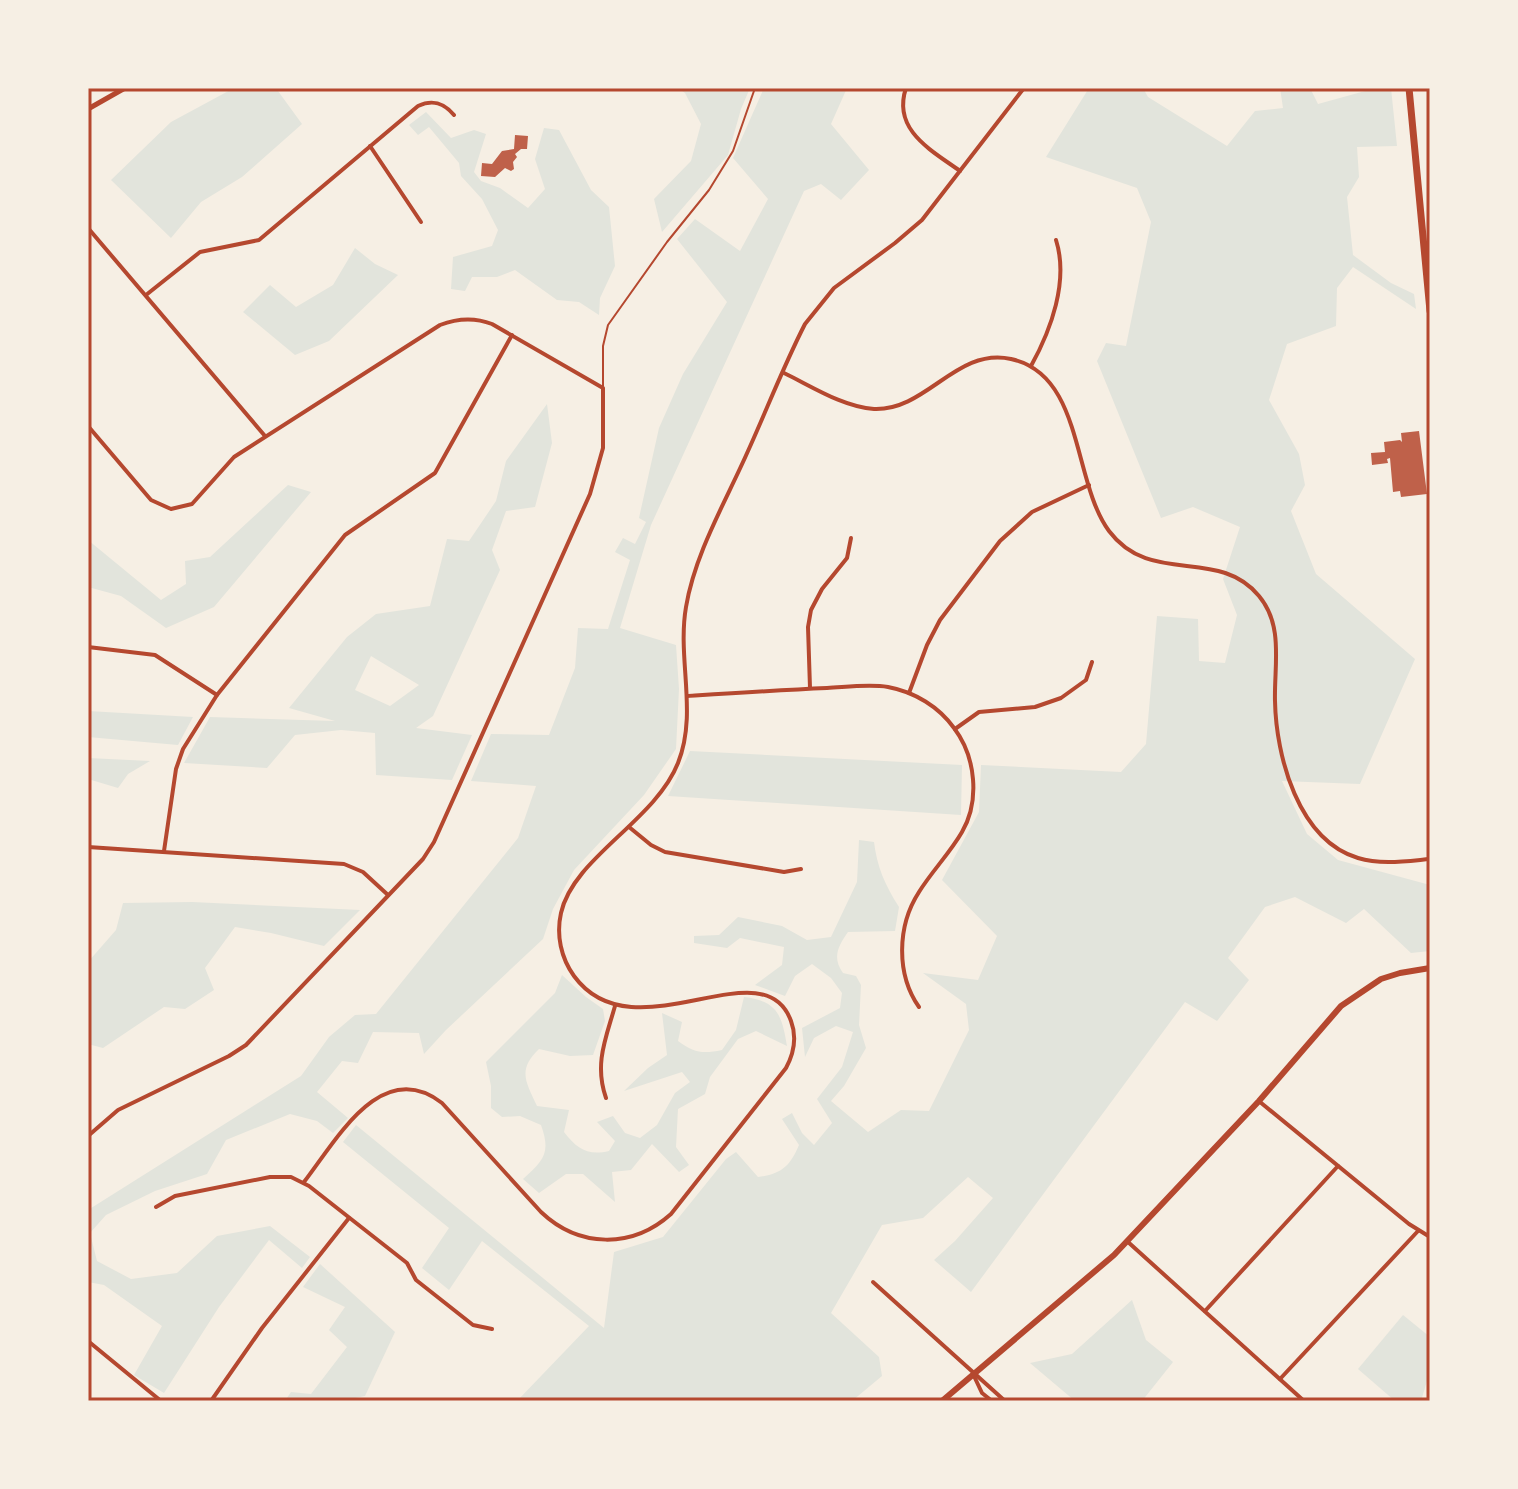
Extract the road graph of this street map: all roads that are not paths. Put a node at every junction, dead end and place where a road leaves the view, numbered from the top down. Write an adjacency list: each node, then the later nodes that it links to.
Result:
1 (125, 88): 6 (street)
2 (755, 88): 18 (lane)
3 (906, 88): 9 (street)
4 (1024, 88): 9 (street)
5 (1409, 88): 14 (main road)
6 (88, 109)
7 (454, 115): 8 (street)
8 (370, 146): 10 (street); 13 (street)
9 (960, 171): 17 (street)
10 (421, 222)
11 (88, 228): 13 (street)
12 (1056, 240): 16 (street)
13 (146, 295): 20 (street)
14 (1430, 311)
15 (512, 335): 18 (street); 20 (street); 27 (street)
16 (1031, 366): 17 (street); 21 (street)
17 (784, 373): 28 (street)
18 (603, 388): 35 (street)
19 (88, 426): 20 (street)
20 (265, 436)
21 (1089, 485): 26 (street); 33 (street)
22 (851, 538): 25 (street)
23 (88, 647): 27 (street)
24 (1092, 662): 29 (street)
25 (810, 688): 26 (street); 28 (street)
26 (909, 693): 29 (street)
27 (217, 695): 32 (street)
28 (687, 696): 30 (street)
29 (955, 729): 38 (street)
30 (629, 827): 34 (street); 37 (street)
31 (88, 847): 32 (street)
32 (164, 851): 35 (street)
33 (1430, 859)
34 (801, 869)
35 (388, 895): 41 (street)
36 (1430, 968): 40 (main road)
37 (615, 1006): 39 (street); 43 (street)
38 (919, 1007)
39 (606, 1098)
40 (1259, 1101): 42 (street); 48 (main road)
41 (88, 1136)
42 (1338, 1166): 46 (street); 50 (street)
43 (304, 1182): 44 (street); 45 (street)
44 (156, 1207)
45 (349, 1218): 51 (street); 56 (street)
46 (1418, 1231): 47 (street); 54 (street)
47 (1430, 1237)
48 (1128, 1241): 50 (street); 53 (main road)
49 (873, 1282): 53 (street)
50 (1205, 1311): 54 (street)
51 (492, 1329)
52 (88, 1341): 55 (street)
53 (973, 1374): 57 (main road); 58 (street); 59 (street)
54 (1280, 1379): 60 (street)
55 (161, 1401)
56 (211, 1401)
57 (942, 1401)
58 (992, 1401)
59 (1005, 1401)
60 (1304, 1401)

